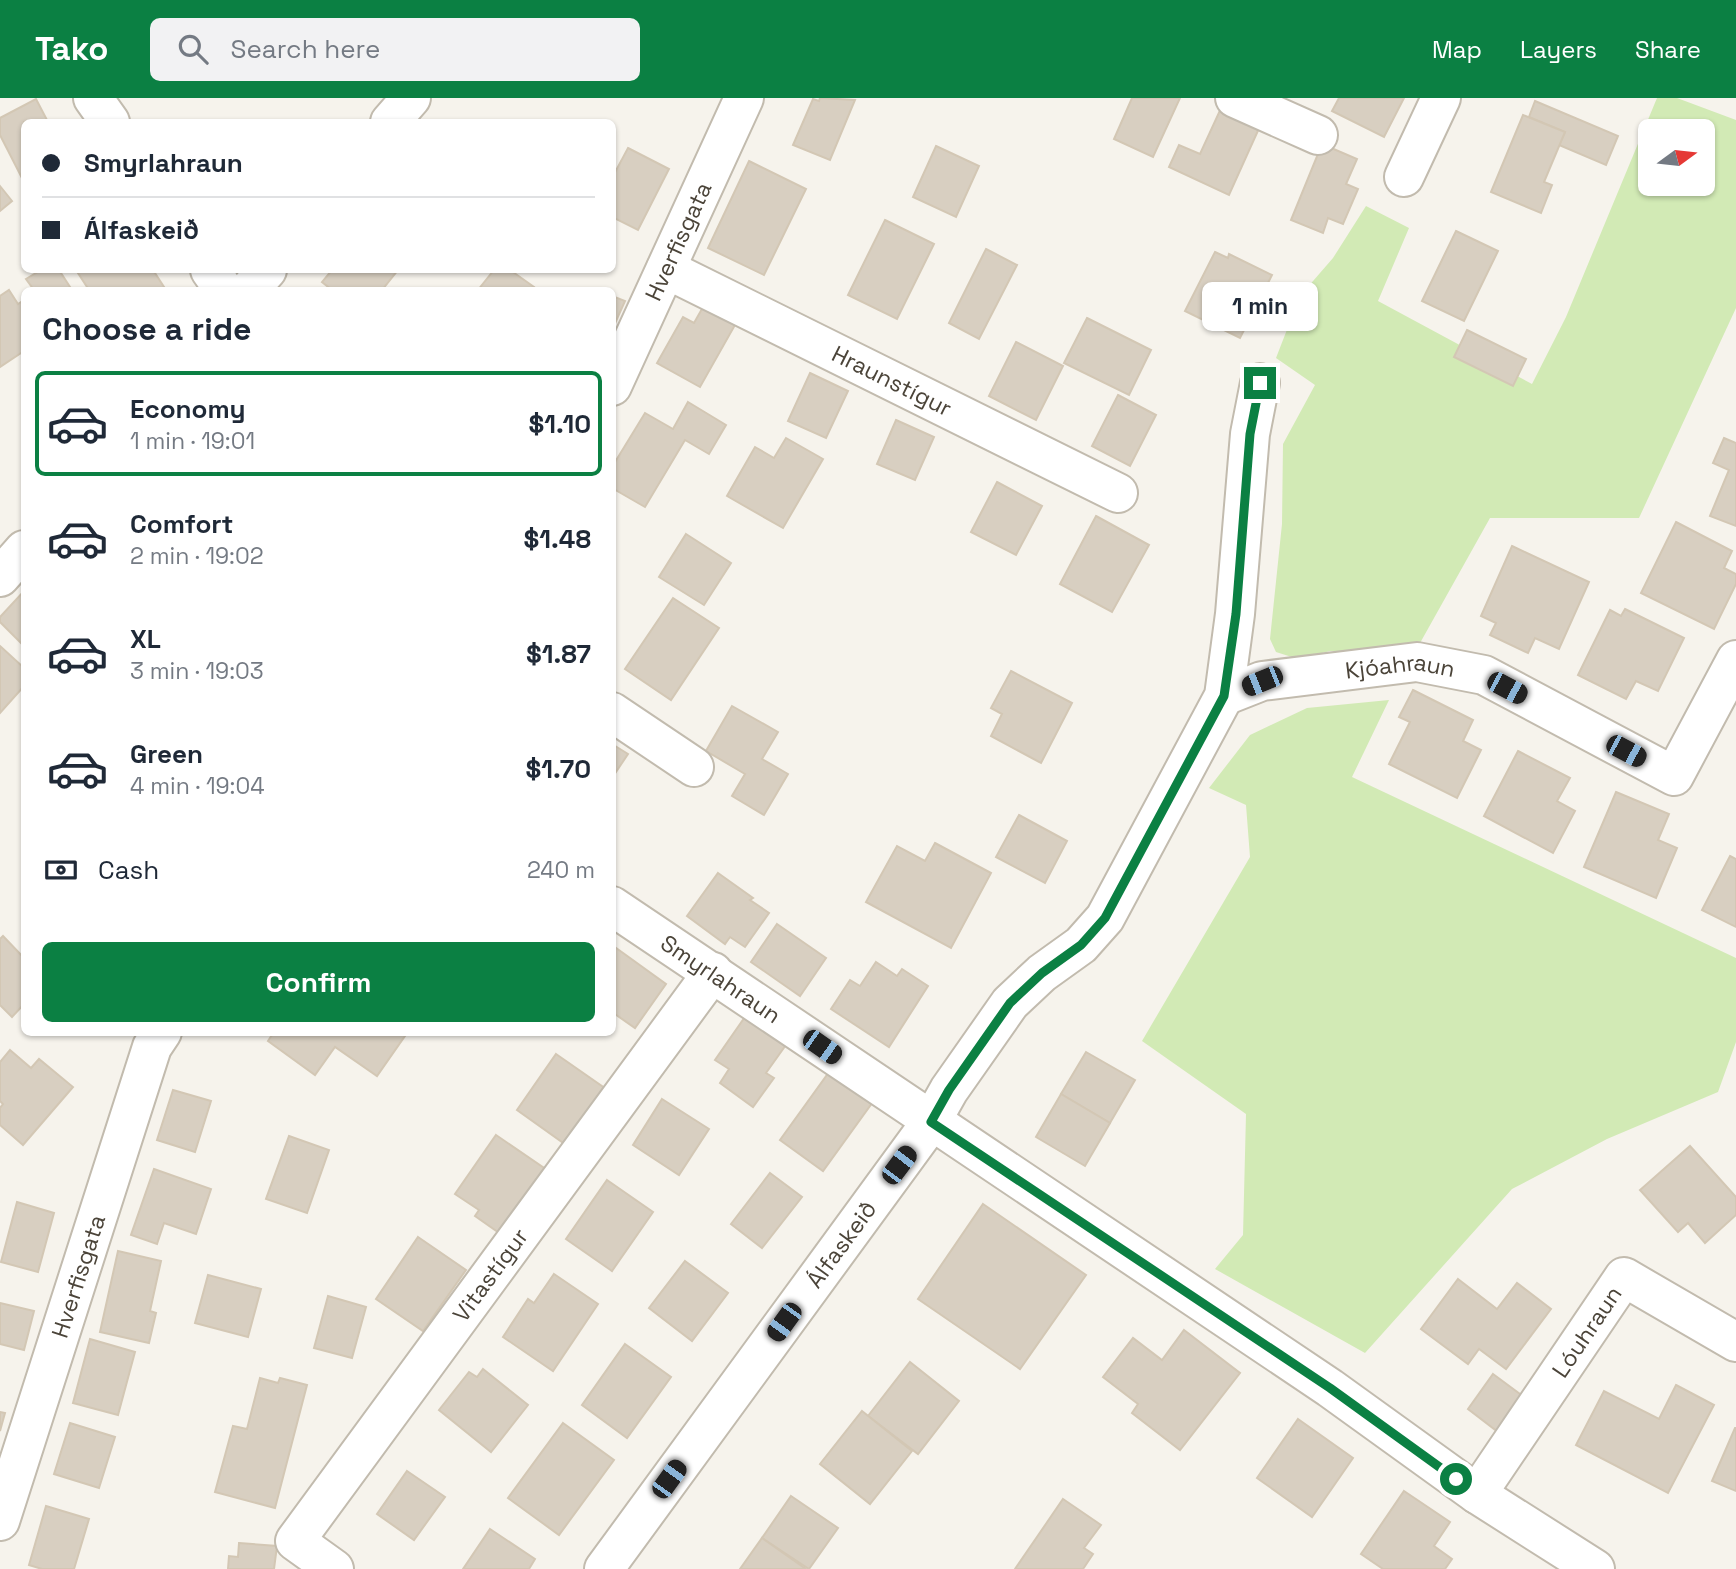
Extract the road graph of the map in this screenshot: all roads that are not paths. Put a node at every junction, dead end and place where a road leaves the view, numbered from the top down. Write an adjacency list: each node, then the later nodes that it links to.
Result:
1 (93, 98): 6 (street)
2 (411, 98): 7 (street)
3 (744, 98): 10 (street, Hverfisgata)
4 (1235, 98): 8 (street)
5 (1441, 98): 9 (street)
6 (108, 119)
7 (393, 119)
8 (1318, 135)
9 (1404, 177)
10 (666, 269): 13 (street, Hverfisgata); 15 (street, Hraunstígur)
11 (264, 273): 12 (street)
12 (252, 287)
13 (616, 377)
14 (1260, 383): 19 (street, Álfaskeið)
15 (1118, 493)
16 (21, 553): 17 (street)
17 (0, 577)
18 (1736, 660): 19 (street, Kjóahraun)
19 (1224, 696): 25 (street, Álfaskeið)
20 (616, 715): 21 (street)
21 (694, 767)
22 (616, 909): 23 (street, Smyrlahraun)
23 (713, 972): 25 (street, Smyrlahraun); 29 (street, Vitastígur)
24 (159, 1036): 28 (street, Hverfisgata)
25 (931, 1122): 27 (street, Smyrlahraun); 30 (street, Álfaskeið)
26 (1736, 1342): 27 (street, Lóuhraun)
27 (1477, 1494): 31 (street, Smyrlahraun)
28 (0, 1521)
29 (334, 1569)
30 (604, 1569)
31 (1595, 1569)

